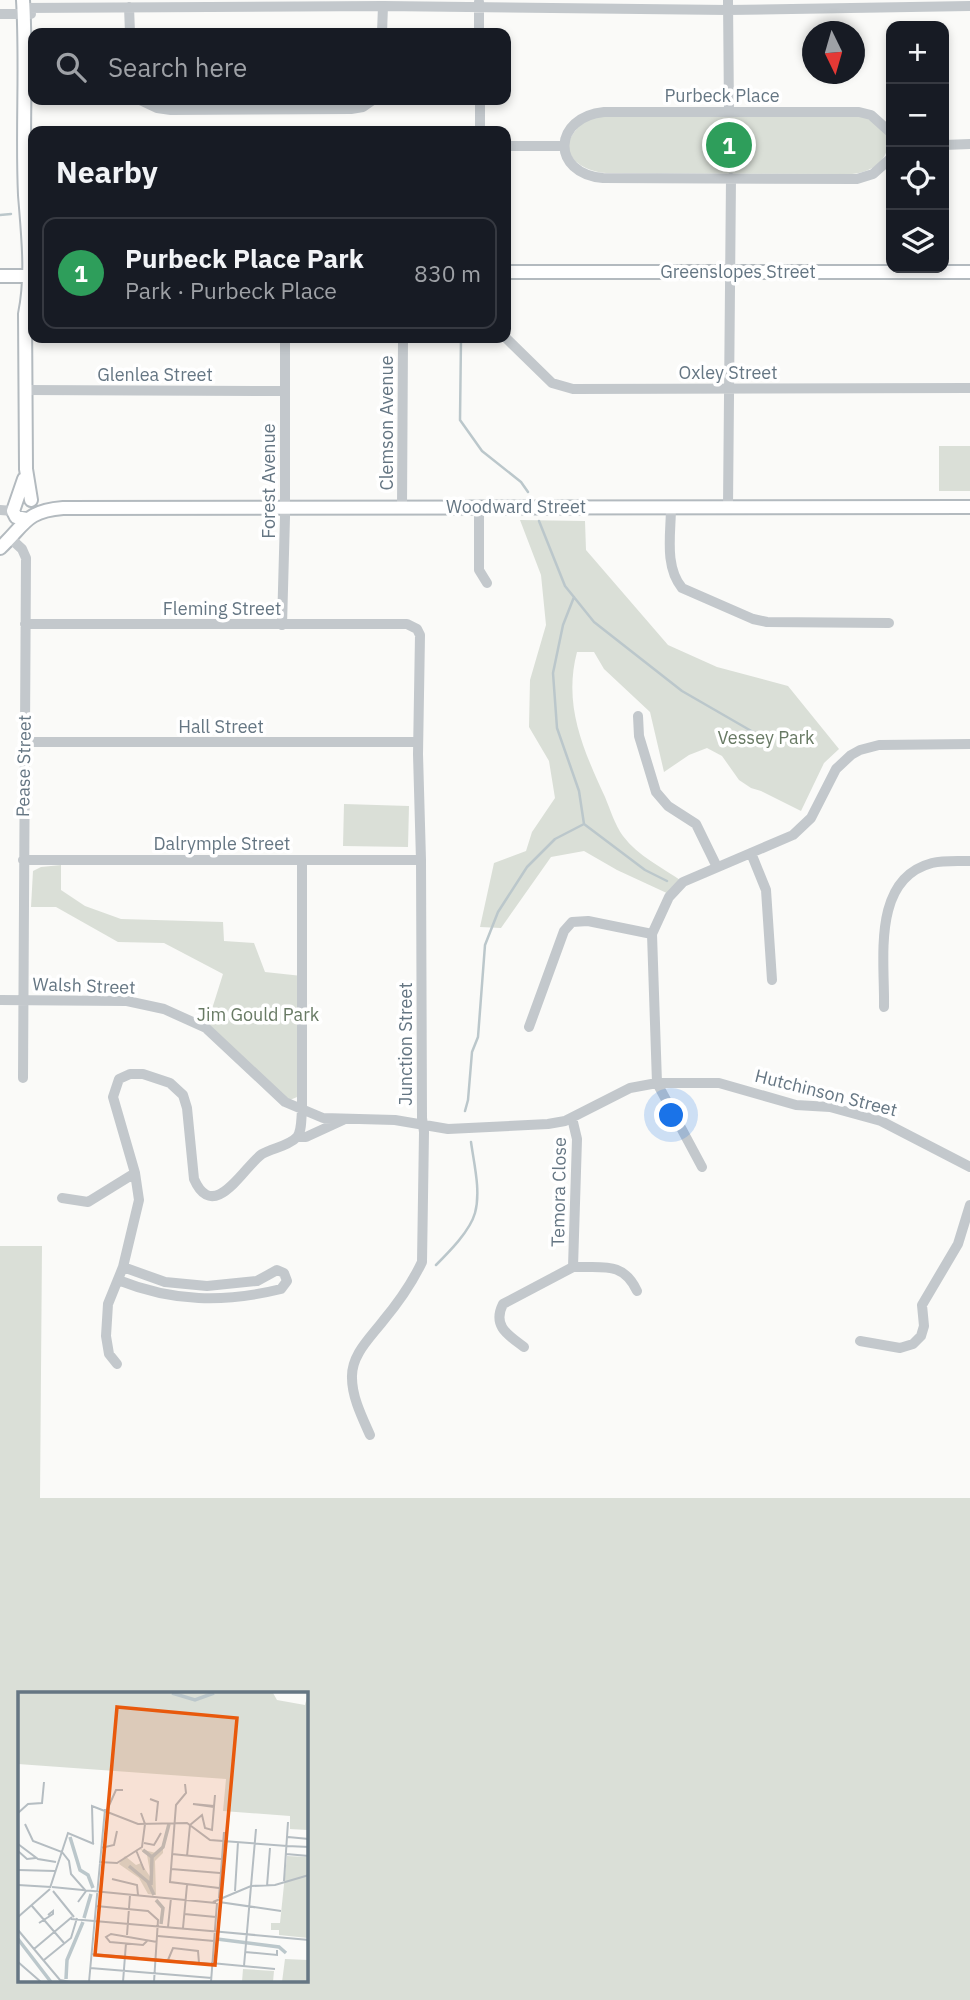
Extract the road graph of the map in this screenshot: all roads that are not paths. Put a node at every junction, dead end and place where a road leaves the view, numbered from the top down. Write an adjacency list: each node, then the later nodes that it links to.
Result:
1 (260, 3): 4 (street); 7 (street)
2 (479, 3): 3 (street); 4 (street); 11 (street)
3 (728, 5): 5 (street); 15 (street)
4 (383, 6): 10 (street)
5 (970, 6)
6 (27, 7): 7 (street); 8 (street); 22 (street)
7 (129, 7): 9 (street)
8 (0, 14)
9 (130, 28)
10 (382, 28)
11 (479, 28)
12 (151, 105): 13 (street)
13 (366, 105)
14 (480, 105): 16 (street)
15 (729, 112): 17 (street, Purbeck Place); 21 (street, Purbeck Place)
16 (480, 126)
17 (886, 128)
18 (970, 144): 19 (street)
19 (949, 145)
20 (511, 146): 21 (street)
21 (563, 146): 24 (street)
22 (28, 151)
23 (886, 162): 24 (street)
24 (731, 178): 29 (street)
25 (28, 234): 27 (street)
26 (0, 268): 27 (street)
27 (27, 272): 31 (street); 37 (street)
28 (511, 272): 29 (street, Greenslopes Street)
29 (730, 272): 30 (street, Greenslopes Street); 36 (street)
30 (970, 272)
31 (0, 276)
32 (285, 343): 38 (street, Forest Avenue)
33 (403, 343): 43 (street, Clemson Avenue)
34 (511, 343): 36 (street, Oxley Street)
35 (970, 388): 36 (street, Oxley Street)
36 (729, 389): 40 (street)
37 (26, 390): 38 (street, Glenlea Street); 45 (street)
38 (285, 391): 42 (street, Forest Avenue)
39 (671, 507): 40 (street, Woodward Street); 44 (street, Woodward Street); 49 (street)
40 (728, 507): 41 (street, Woodward Street)
41 (970, 507)
42 (285, 508): 43 (street, Woodward Street); 45 (street, Woodward Street); 51 (street, Forest Avenue)
43 (402, 508): 44 (street, Woodward Street)
44 (479, 508): 48 (street)
45 (21, 509): 46 (street)
46 (10, 538): 47 (street); 50 (street, Pease Street)
47 (0, 548)
48 (487, 583)
49 (889, 623)
50 (25, 624): 51 (street, Fleming Street); 54 (street, Pease Street)
51 (282, 625): 52 (street, Fleming Street)
52 (417, 629): 55 (street, Junction Street)
53 (638, 716): 62 (street)
54 (24, 742): 55 (street, Hall Street); 58 (street, Pease Street)
55 (418, 742): 60 (street, Junction Street)
56 (970, 744): 57 (street)
57 (751, 853): 62 (street); 64 (street)
58 (23, 859): 59 (street, Dalrymple Street); 66 (street, Pease Street)
59 (302, 860): 60 (street, Dalrymple Street); 71 (street)
60 (421, 860): 74 (street, Junction Street)
61 (970, 861): 67 (street)
62 (717, 867): 63 (street)
63 (652, 934): 68 (street); 70 (street)
64 (772, 980)
65 (0, 1000): 66 (street, Walsh Street)
66 (24, 1000): 69 (street, Pease Street); 71 (street, Walsh Street)
67 (884, 1007)
68 (529, 1027)
69 (23, 1078)
70 (657, 1083): 72 (street, Hutchinson Street); 76 (street); 77 (street, Hutchinson Street)
71 (302, 1111): 73 (street, Walsh Street); 75 (street)
72 (572, 1118): 74 (street, Hutchinson Street); 82 (street, Temora Close)
73 (343, 1120): 74 (street, Walsh Street); 75 (street)
74 (423, 1125): 88 (street, Junction Street)
75 (297, 1137): 78 (street)
76 (702, 1167)
77 (970, 1167)
78 (135, 1172): 79 (street); 81 (street)
79 (62, 1198)
80 (970, 1205): 85 (street)
81 (123, 1267): 83 (street); 83 (street)
82 (573, 1267): 84 (street, Temora Close); 86 (street, Temora Close)
83 (118, 1280): 87 (street)
84 (638, 1292)
85 (860, 1341)
86 (524, 1348)
87 (117, 1364)
88 (370, 1435)

